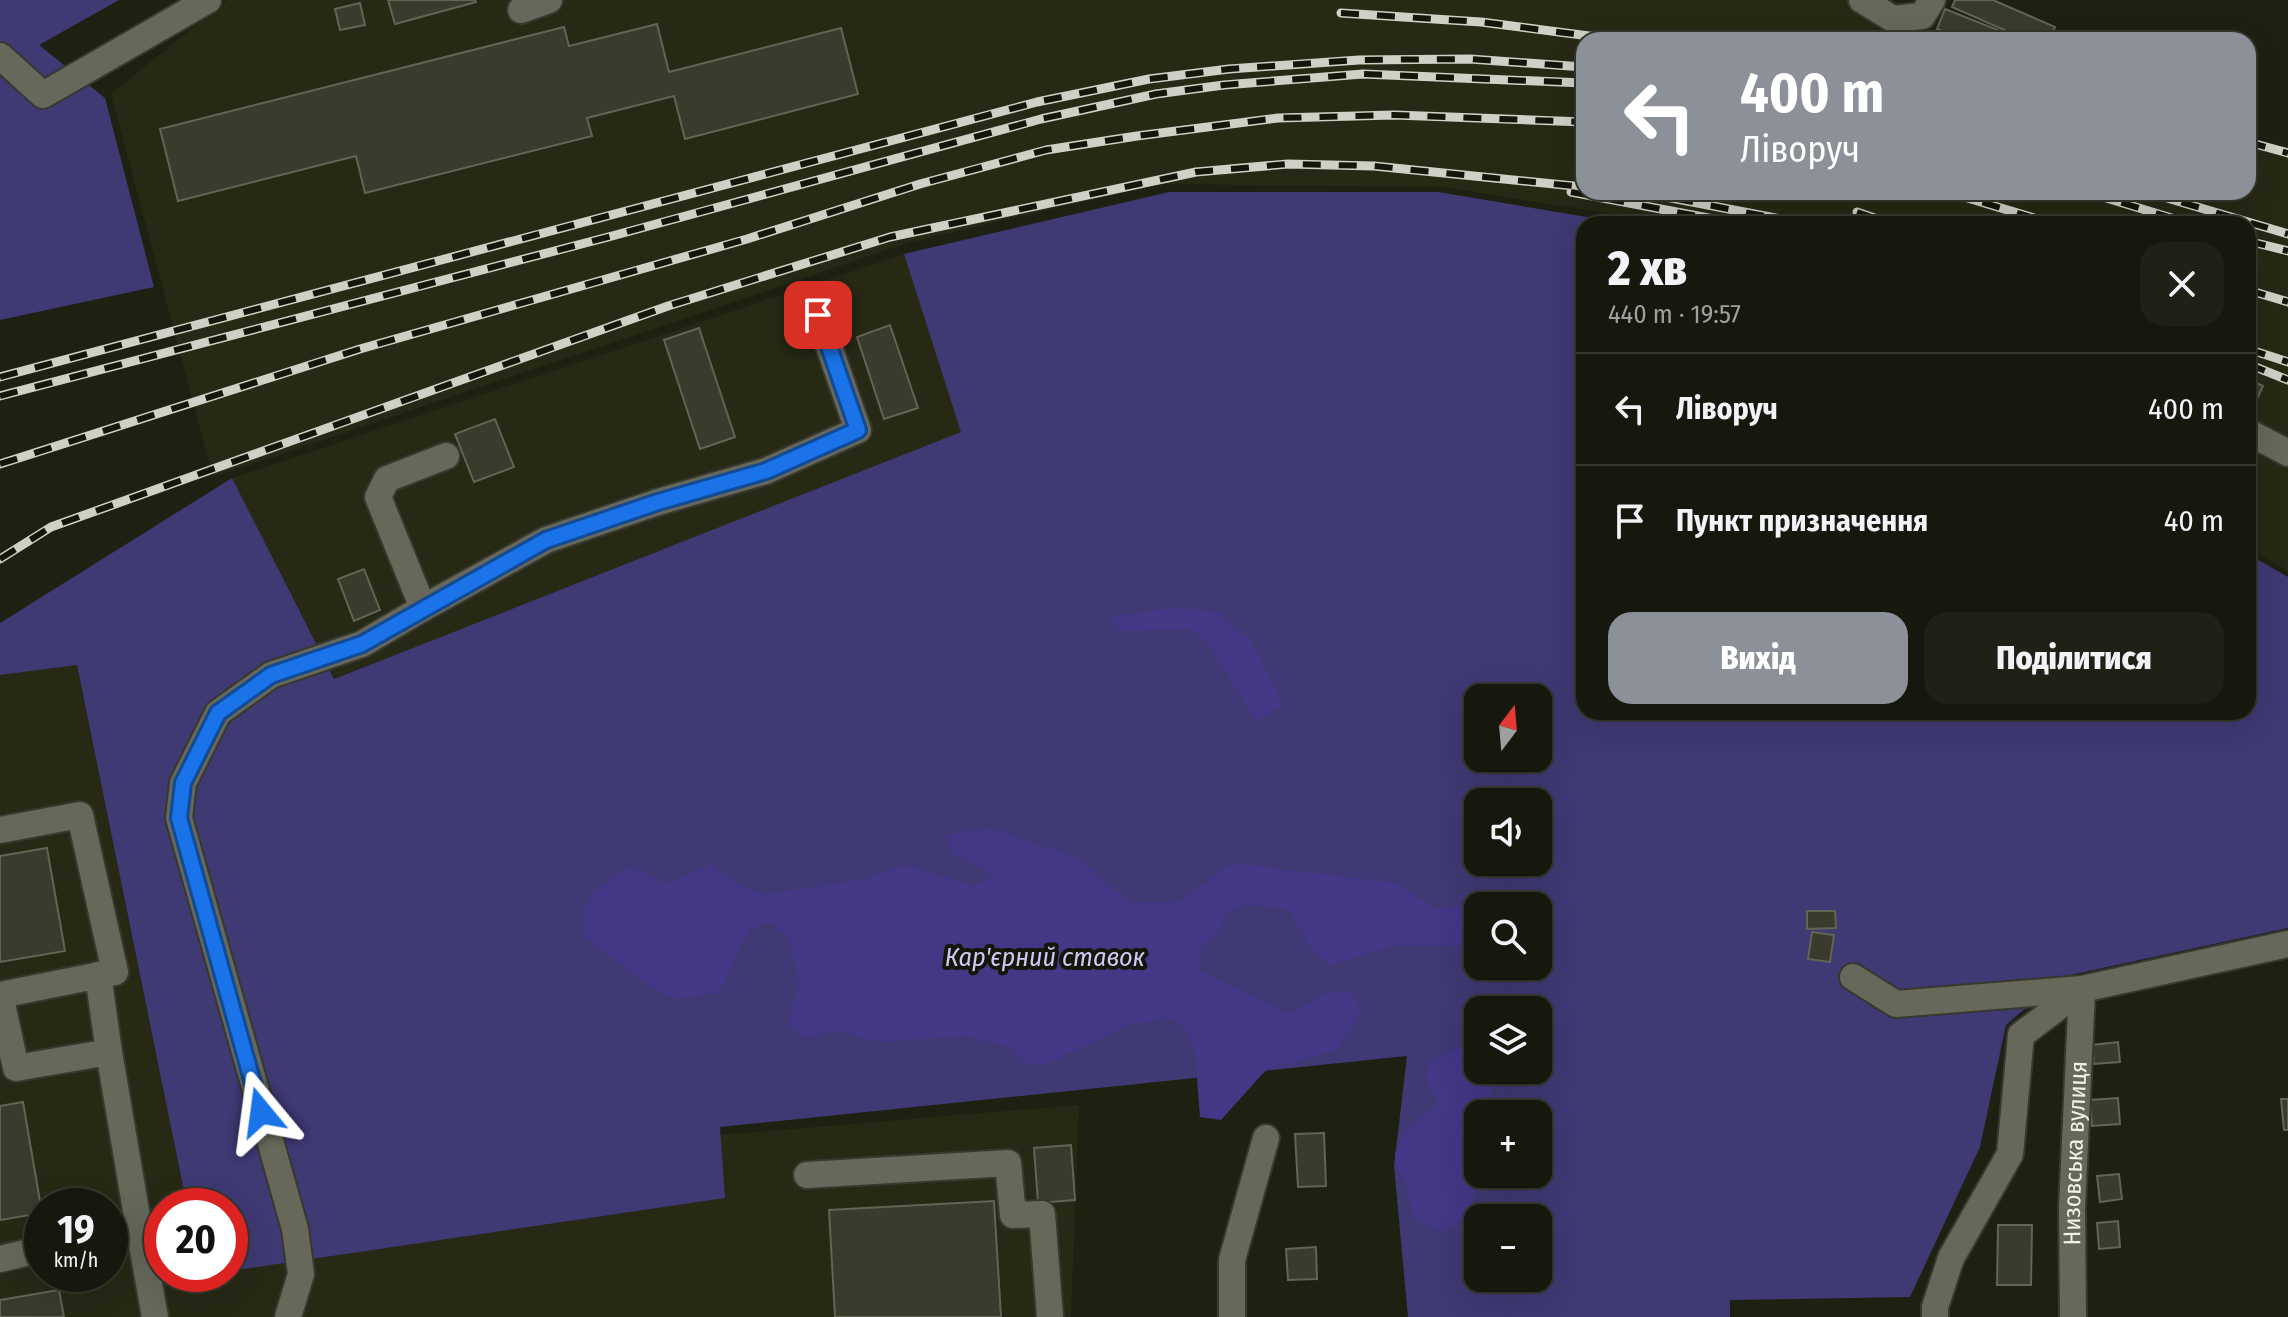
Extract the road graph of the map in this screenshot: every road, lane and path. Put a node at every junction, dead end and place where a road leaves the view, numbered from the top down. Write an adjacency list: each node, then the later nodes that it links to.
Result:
1 (208, 0): 6 (street)
2 (549, 0): 5 (street)
3 (1862, 0): 4 (street)
4 (1932, 0)
5 (521, 10)
6 (0, 56)
7 (818, 315): 11 (street)
8 (2256, 436): 9 (street)
9 (2288, 453)
10 (446, 456): 11 (street)
11 (423, 608): 25 (street)
12 (0, 830): 14 (street)
13 (2288, 944): 16 (street)
14 (98, 975): 17 (street); 17 (street)
15 (1853, 977): 16 (street)
16 (2082, 989): 28 (street); 29 (street, Низовська вулиця)
17 (109, 1052): 20 (street)
18 (1266, 1138): 27 (street)
19 (807, 1175): 26 (street)
20 (139, 1228): 21 (street); 24 (street)
21 (128, 1231)
22 (24, 1253): 23 (street)
23 (0, 1259)
24 (155, 1317)
25 (288, 1317)
26 (1050, 1317)
27 (1232, 1317)
28 (1935, 1317)
29 (2073, 1317)

